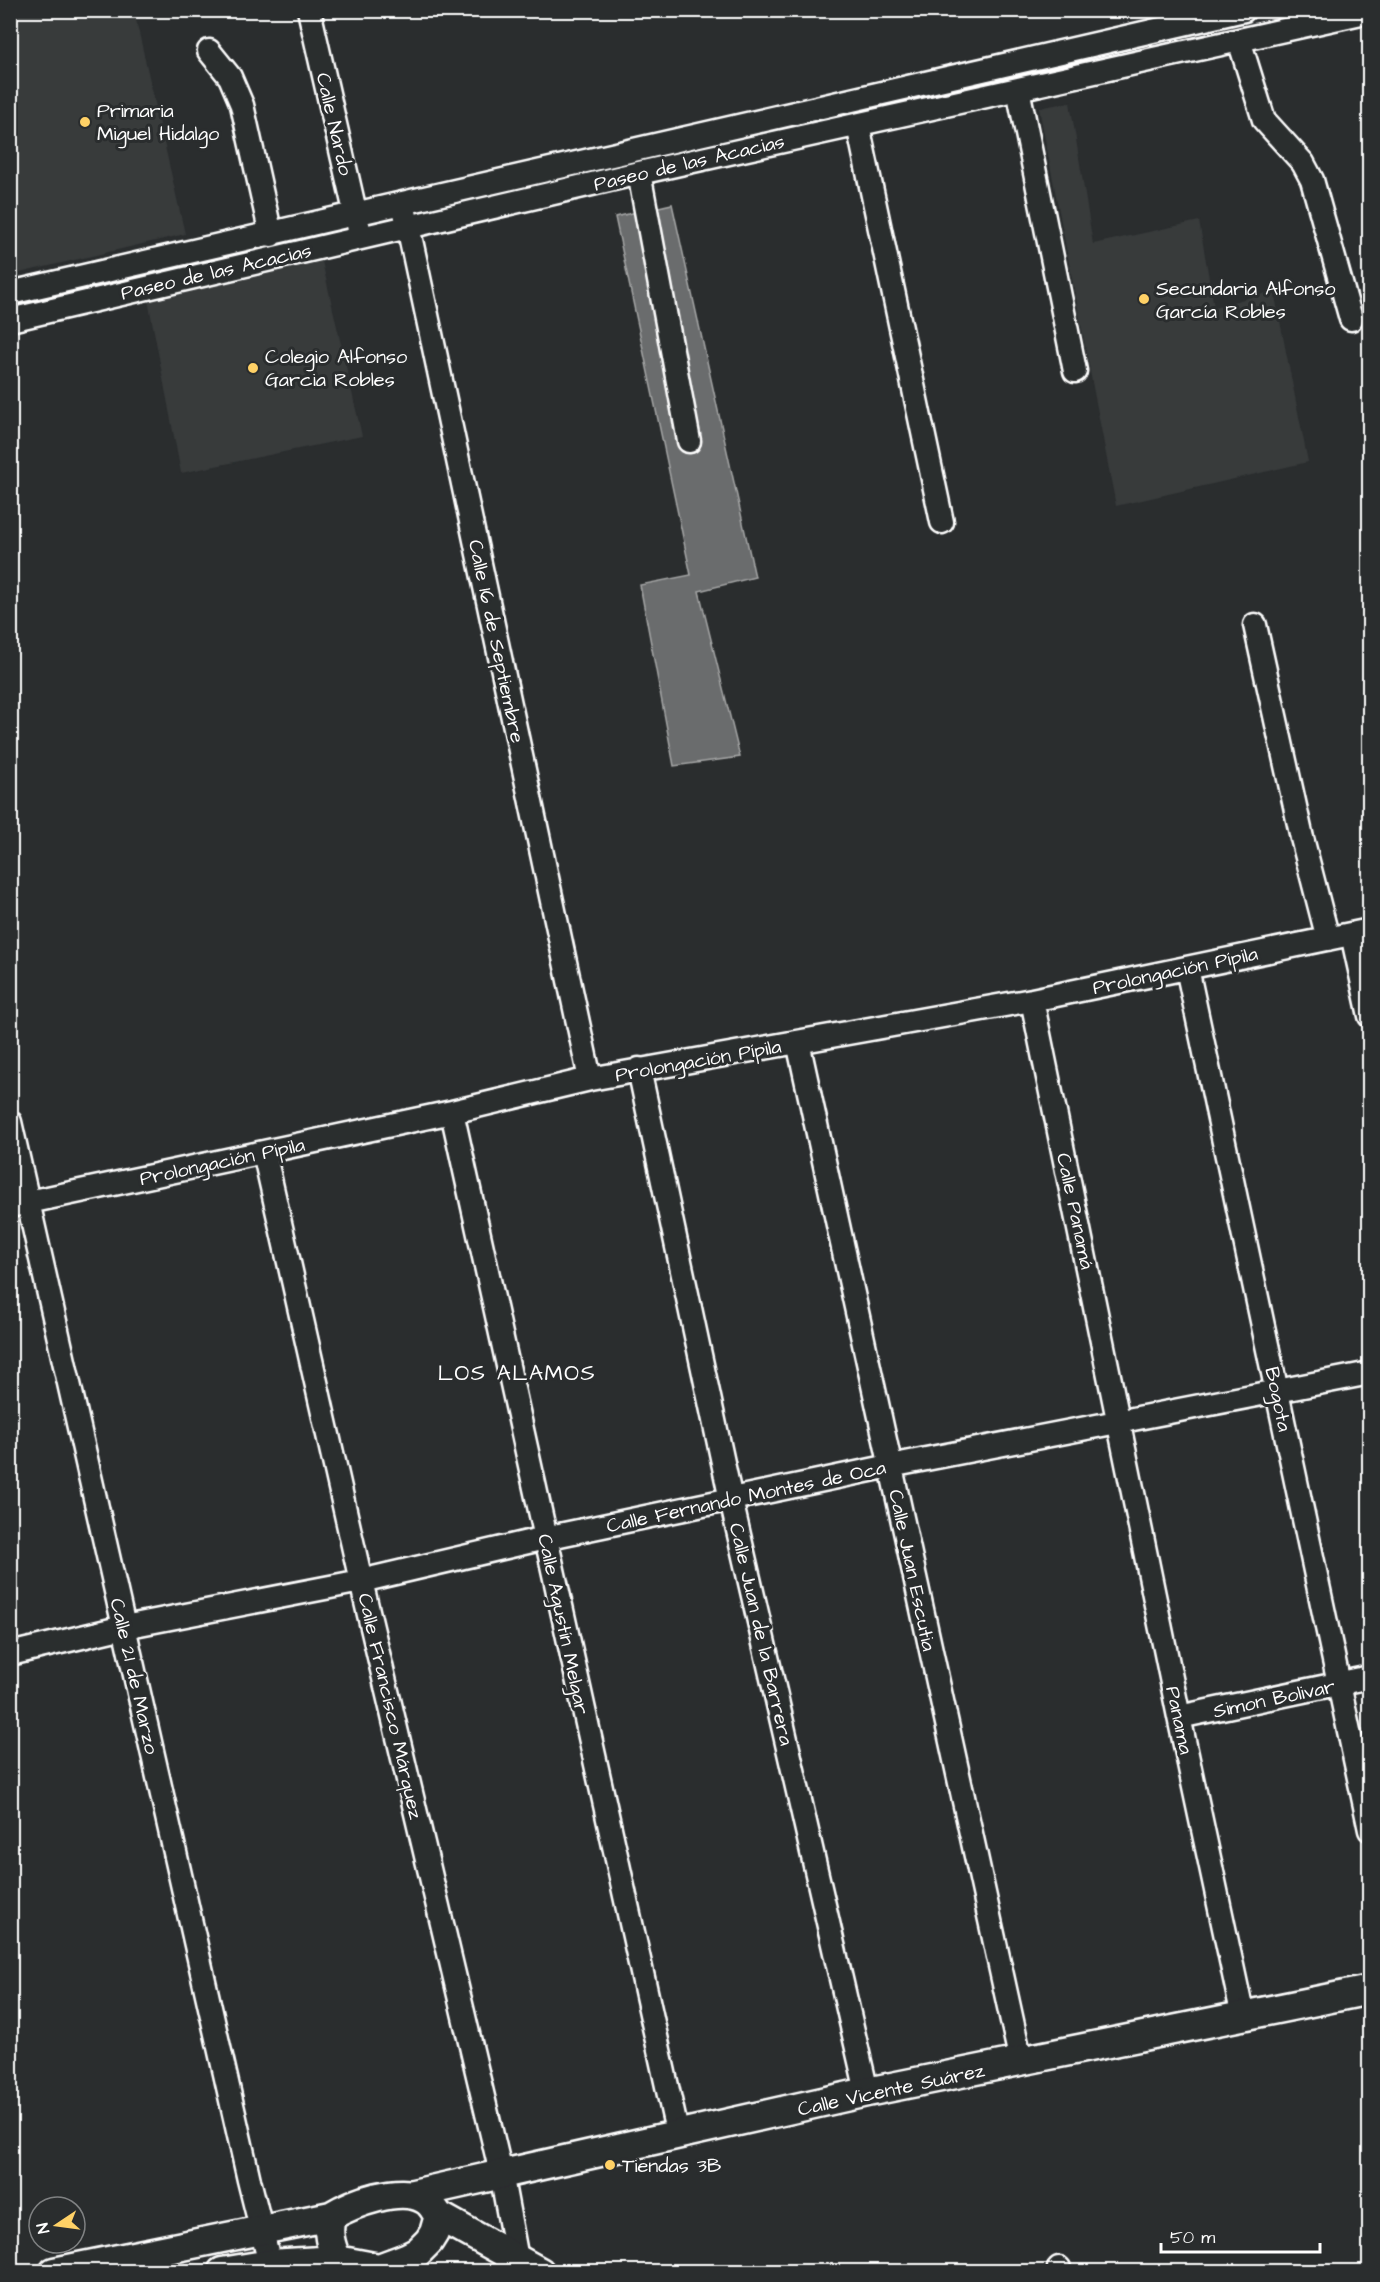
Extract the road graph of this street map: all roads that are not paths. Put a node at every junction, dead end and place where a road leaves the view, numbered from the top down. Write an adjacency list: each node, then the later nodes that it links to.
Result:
1 (309, 10): 10 (street, Calle Nardo)
2 (1244, 10): 9 (street, Paseo de las Acacias)
3 (1370, 11): 4 (street, Paseo de las Acacias)
4 (1239, 40): 6 (street, Paseo de las Acacias); 15 (street)
5 (209, 51): 12 (street)
6 (1018, 89): 7 (street, Paseo de las Acacias); 17 (street)
7 (858, 125): 8 (street, Paseo de las Acacias); 19 (street)
8 (639, 173): 11 (street, Paseo de las Acacias); 18 (street)
9 (402, 204): 10 (street, Paseo de las Acacias); 11 (street, Calle 16 de Septiembre)
10 (356, 215): 12 (street, Paseo de las Acacias); 13 (street, Calle Nardo)
11 (409, 226): 13 (street, Paseo de las Acacias); 28 (street, Calle 16 de Septiembre)
12 (271, 235): 14 (street, Paseo de las Acacias)
13 (361, 237): 16 (street, Paseo de las Acacias)
14 (10, 294)
15 (1351, 319)
16 (10, 320)
17 (1075, 371)
18 (689, 441)
19 (942, 522)
20 (1255, 626): 22 (street)
21 (1361, 932): 22 (street, Prolongación Pípila); 25 (street)
22 (1328, 939): 23 (street, Prolongación Pípila)
23 (1187, 968): 24 (street, Prolongación Pípila); 34 (street, Bogota)
24 (1032, 1000): 26 (street, Prolongación Pípila); 35 (street, Calle Panamá)
25 (1370, 1016)
26 (798, 1042): 27 (street, Prolongación Pípila); 36 (street, Calle Juan Escutia)
27 (639, 1070): 28 (street, Prolongación Pípila); 37 (street, Calle Juan de la Barrera)
28 (590, 1079): 29 (street, Prolongación Pípila)
29 (452, 1112): 31 (street, Prolongación Pípila); 38 (street, Calle Agustín Melgar)
30 (10, 1122): 32 (street, Calle 21 de Marzo)
31 (264, 1152): 32 (street, Prolongación Pípila); 39 (street, Calle Francisco Márquez)
32 (19, 1204): 40 (street, Calle 21 de Marzo)
33 (1370, 1373): 34 (street, Calle Fernando Montes de Oca)
34 (1277, 1391): 35 (street, Calle Fernando Montes de Oca); 43 (street, Bogota)
35 (1120, 1423): 36 (street, Calle Fernando Montes de Oca); 44 (street, Panama)
36 (890, 1466): 37 (street, Calle Fernando Montes de Oca); 48 (street, Calle Juan Escutia)
37 (731, 1500): 38 (street, Calle Fernando Montes de Oca); 49 (street, Calle Juan de la Barrera)
38 (545, 1538): 39 (street, Calle Fernando Montes de Oca); 50 (street, Calle Agustín Melgar)
39 (361, 1581): 40 (street, Calle Fernando Montes de Oca); 51 (street, Calle Francisco Márquez)
40 (124, 1627): 41 (street, Calle Fernando Montes de Oca); 55 (street, Calle 21 de Marzo)
41 (10, 1654)
42 (1370, 1677): 43 (street, Simon Bolivar)
43 (1340, 1684): 44 (street, Simon Bolivar); 45 (street, Bogota)
44 (1179, 1717): 47 (street, Panama)
45 (1370, 1830)
46 (1370, 1990): 47 (main road, Calle Vicente Suárez)
47 (1243, 2017): 48 (main road, Calle Vicente Suárez)
48 (1021, 2062): 49 (main road, Calle Vicente Suárez)
49 (867, 2092): 50 (main road, Calle Vicente Suárez)
50 (678, 2136): 51 (main road, Calle Vicente Suárez)
51 (501, 2173): 52 (main road, Calle Vicente Suárez); 57 (street, Calle Francisco Márquez)
52 (413, 2194): 53 (main road); 54 (main road)
53 (331, 2216): 55 (main road); 56 (main road)
54 (439, 2217): 57 (main road); 59 (main road)
55 (262, 2228): 58 (street, Calle 21 de Marzo); 60 (main road)
56 (337, 2260): 58 (main road); 59 (main road)
57 (529, 2265)
58 (271, 2268): 61 (main road)
59 (388, 2270)
60 (54, 2271)
61 (222, 2271)

